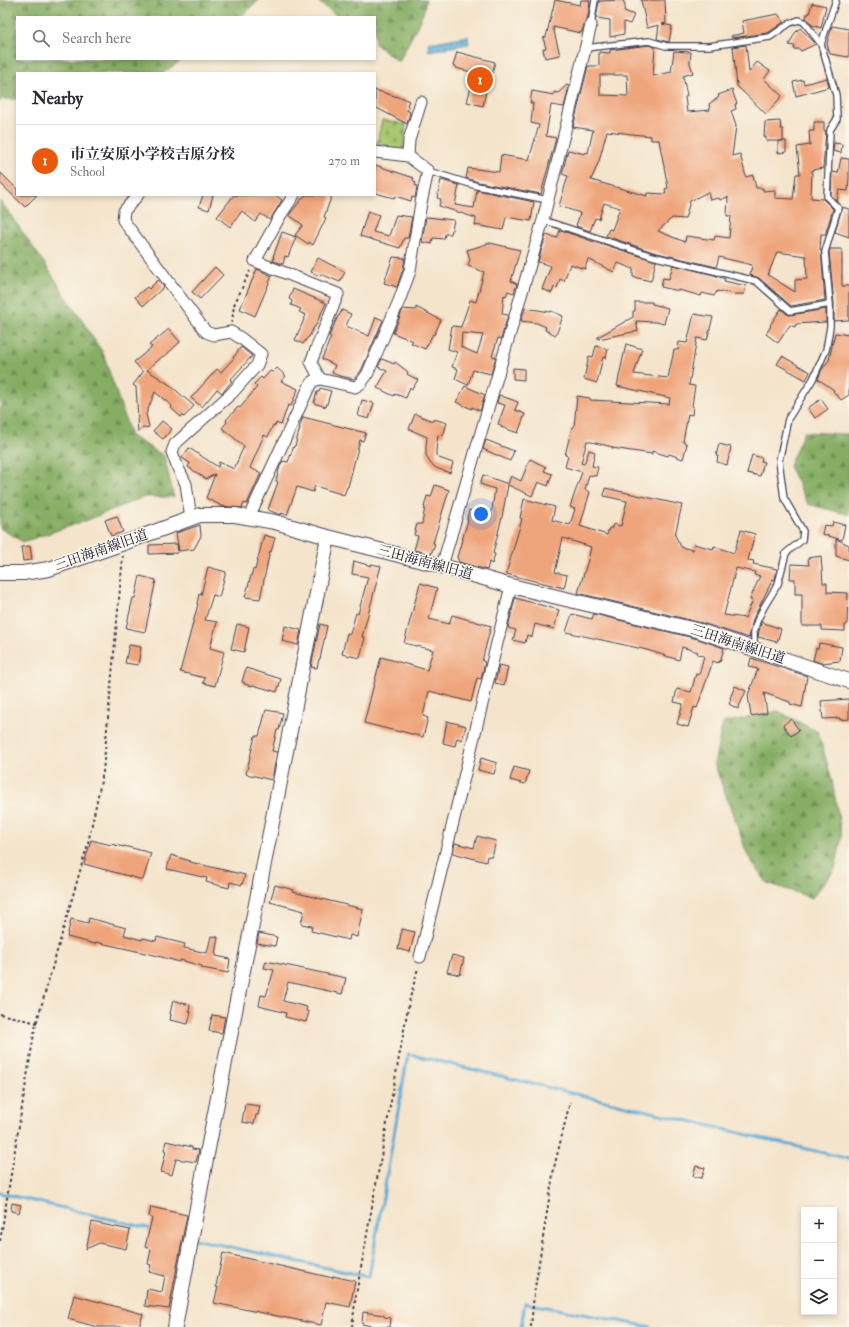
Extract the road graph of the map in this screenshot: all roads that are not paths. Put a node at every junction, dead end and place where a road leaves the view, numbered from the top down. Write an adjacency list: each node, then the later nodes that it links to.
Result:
1 (595, 0): 3 (lane)
2 (836, 0): 4 (lane)
3 (591, 26): 5 (street)
4 (821, 44): 5 (lane); 14 (lane)
5 (585, 48): 12 (street)
6 (421, 102): 8 (street)
7 (376, 152): 8 (street)
8 (408, 156): 9 (street)
9 (428, 171): 12 (lane); 15 (street)
10 (137, 196): 17 (street)
11 (293, 196): 15 (street)
12 (548, 200): 13 (street)
13 (543, 220): 14 (lane); 19 (street)
14 (830, 304): 22 (lane)
15 (320, 378): 16 (street)
16 (248, 517): 17 (street, 三田海南線旧道); 18 (street, 三田海南線旧道)
17 (191, 519): 20 (street, 三田海南線旧道)
18 (328, 537): 19 (street, 三田海南線旧道); 25 (street)
19 (442, 566): 21 (street, 三田海南線旧道)
20 (0, 573)
21 (511, 586): 22 (street, 三田海南線旧道); 24 (street)
22 (754, 649): 23 (street, 三田海南線旧道)
23 (849, 681)
24 (420, 957)
25 (175, 1327)

